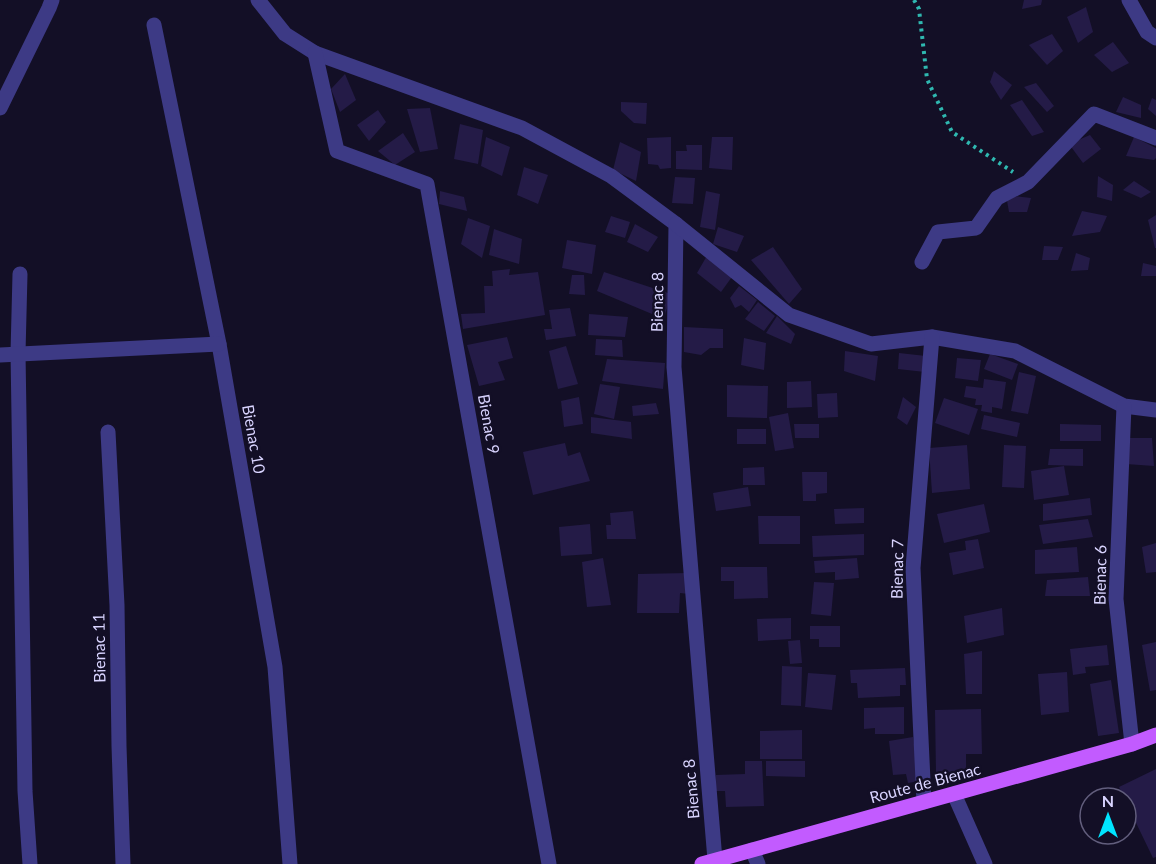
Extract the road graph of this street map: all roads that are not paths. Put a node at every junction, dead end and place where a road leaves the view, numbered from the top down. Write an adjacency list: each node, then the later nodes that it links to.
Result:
1 (52, 0): 7 (street)
2 (258, 0): 6 (street)
3 (1129, 0): 5 (street)
4 (154, 25): 13 (street, Bienac 10)
5 (1156, 38)
6 (315, 53): 9 (street); 28 (street, Bienac 9)
7 (0, 108)
8 (1156, 138): 10 (street)
9 (676, 224): 12 (street); 24 (street, Bienac 8)
10 (922, 262)
11 (20, 274): 14 (street)
12 (932, 338): 16 (street); 22 (street, Bienac 7)
13 (219, 344): 14 (street); 27 (street, Bienac 10)
14 (18, 353): 15 (street); 25 (street)
15 (0, 355)
16 (1124, 406): 17 (street); 20 (street, Bienac 6)
17 (1156, 410)
18 (108, 432): 26 (street, Bienac 11)
19 (1156, 735): 20 (main road, Route de Bienac)
20 (1132, 744): 21 (main road, Route de Bienac)
21 (954, 794): 22 (main road, Route de Bienac); 29 (street)
22 (924, 802): 23 (main road, Route de Bienac)
23 (755, 857): 24 (main road, Route de Bienac)
24 (709, 862)
25 (30, 864)
26 (123, 864)
27 (290, 864)
28 (549, 864)
29 (985, 864)

